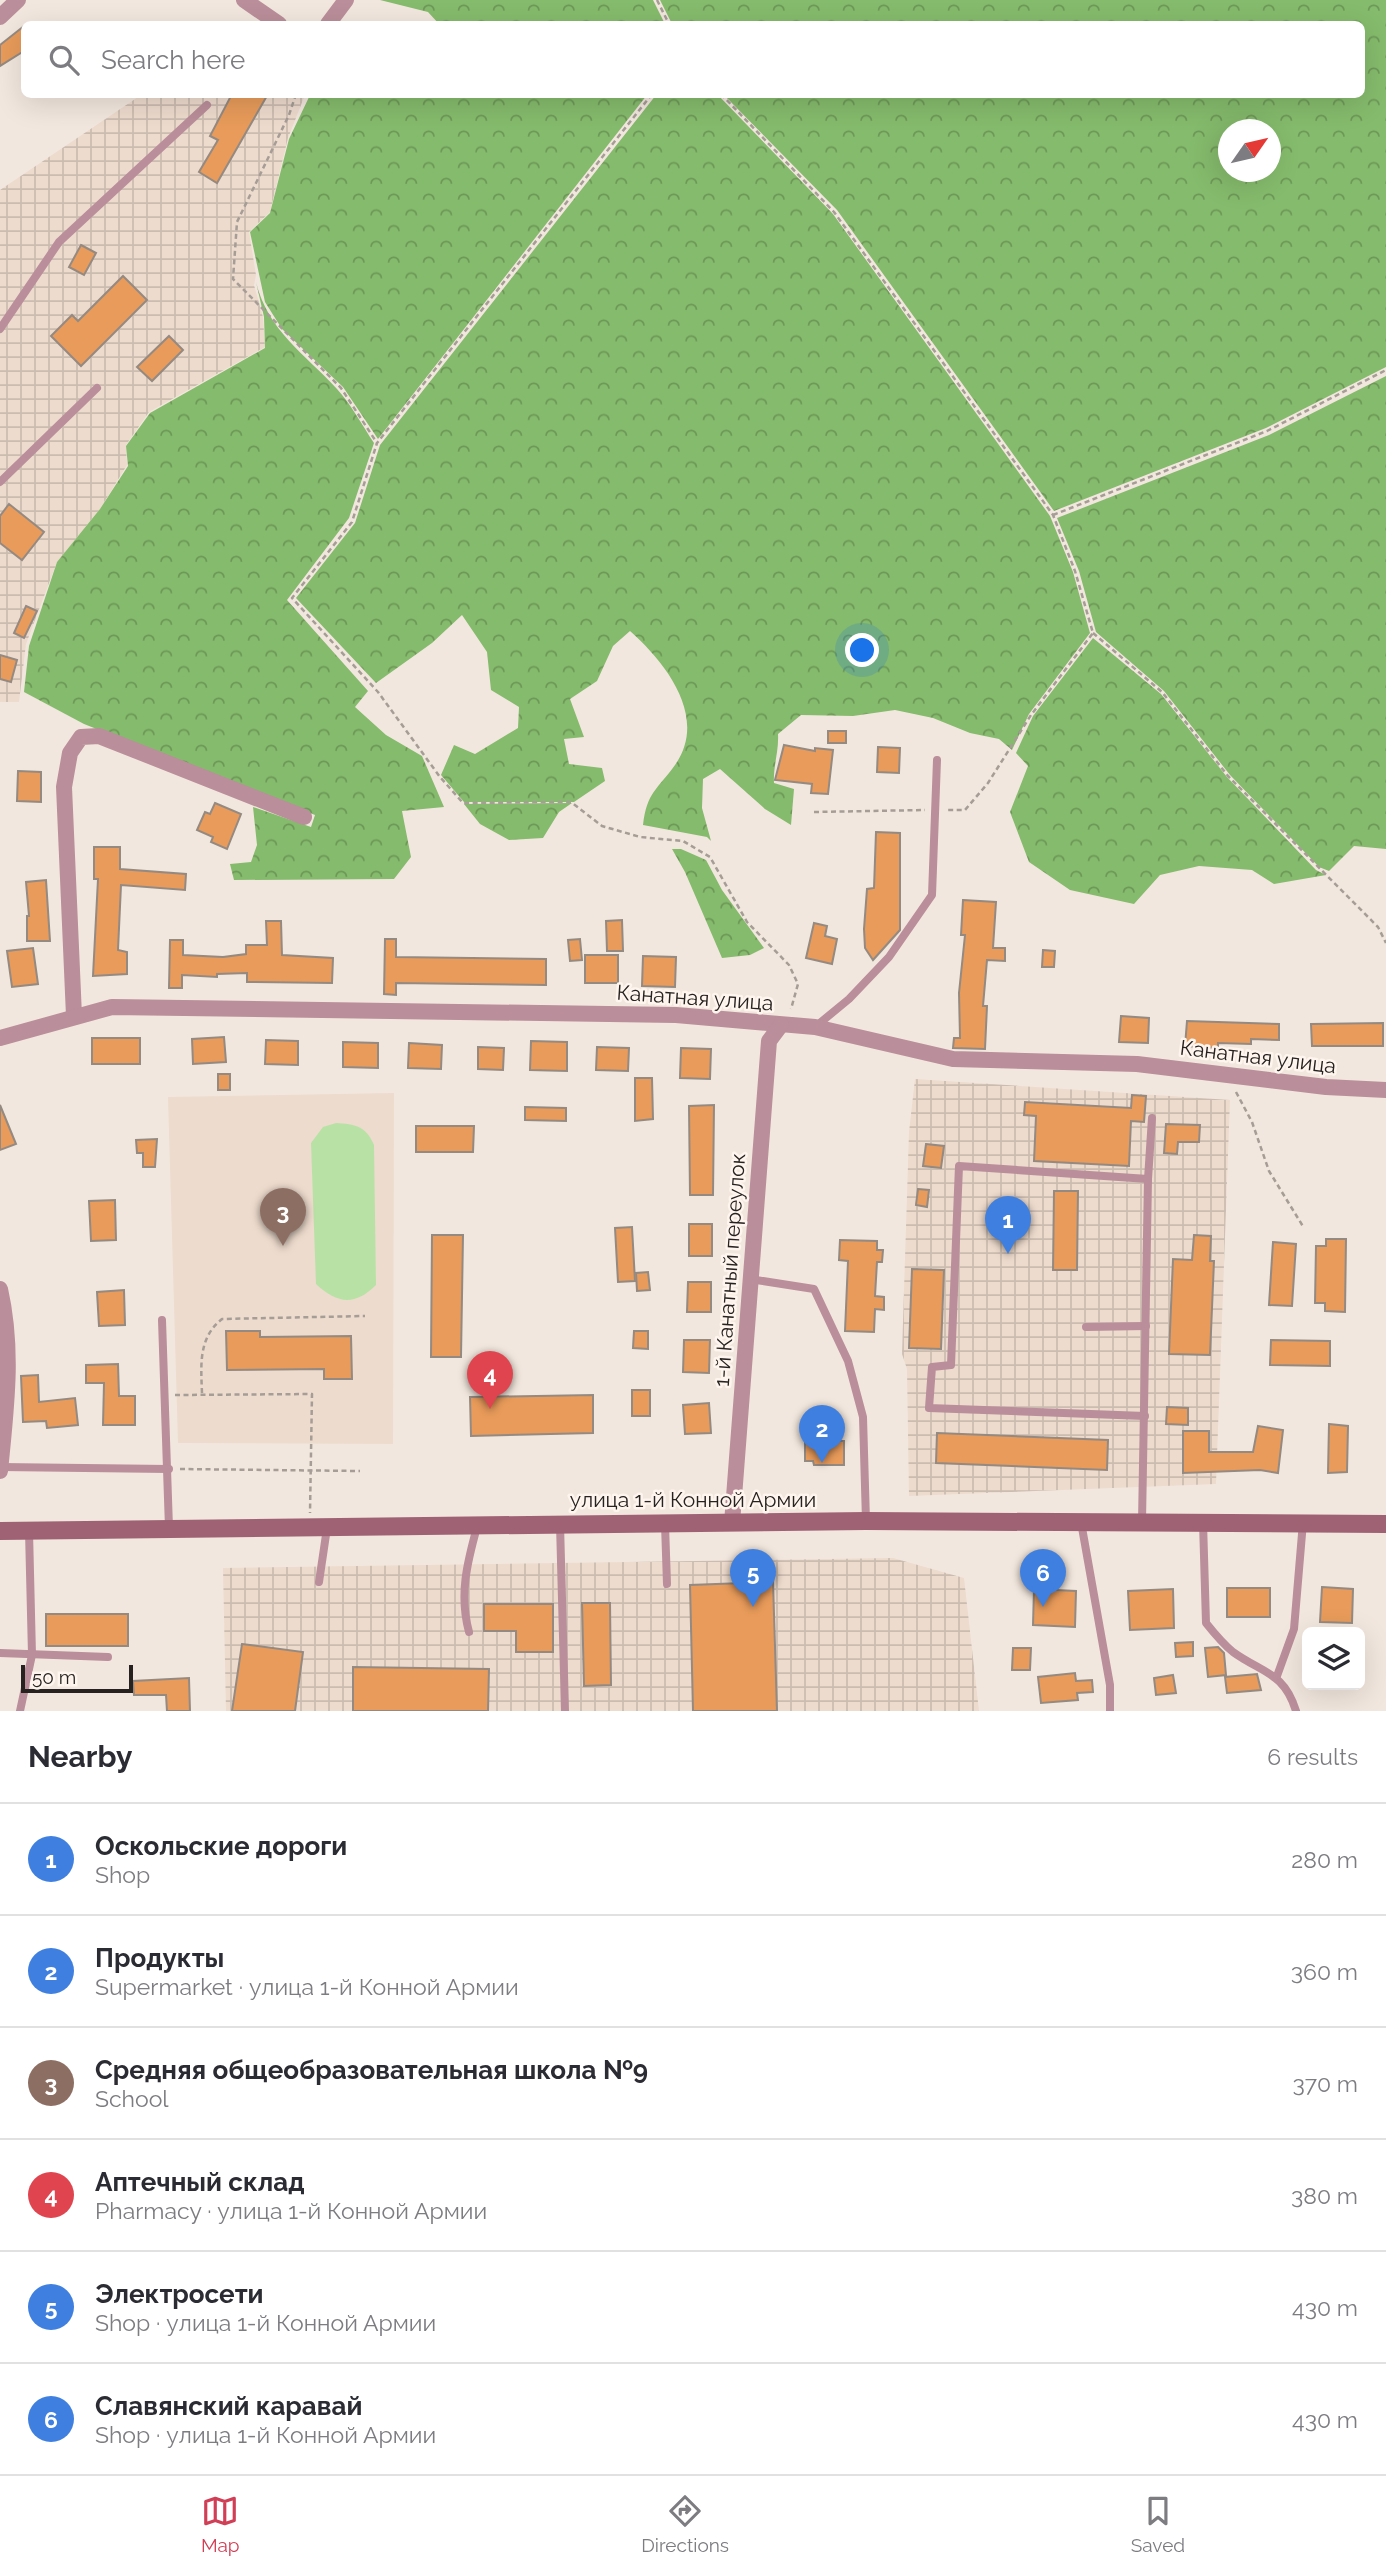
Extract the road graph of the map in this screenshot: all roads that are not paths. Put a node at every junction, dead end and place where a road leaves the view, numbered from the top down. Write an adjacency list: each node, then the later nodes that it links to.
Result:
1 (18, 0): 4 (street)
2 (244, 0): 5 (street)
3 (346, 0): 6 (street)
4 (0, 17)
5 (275, 21)
6 (330, 21)
7 (206, 105): 8 (lane)
8 (0, 329)
9 (97, 388): 10 (lane)
10 (0, 482)
11 (937, 760): 15 (lane)
12 (304, 817): 13 (street)
13 (75, 1016): 14 (street, Канатная улица); 16 (street, Канатная улица)
14 (781, 1025): 15 (street, Канатная улица); 20 (street, 1-й Канатный переулок)
15 (815, 1027): 17 (street, Канатная улица)
16 (0, 1038)
17 (1386, 1090)
18 (1152, 1118): 19 (lane)
19 (1148, 1179): 23 (lane); 25 (lane)
20 (750, 1279): 28 (lane); 33 (street, 1-й Канатный переулок)
21 (0, 1289): 26 (street)
22 (163, 1320): 27 (lane)
23 (1146, 1326): 24 (lane); 25 (lane)
24 (1086, 1327)
25 (1144, 1416): 30 (lane)
26 (0, 1469): 27 (lane)
27 (169, 1469): 39 (lane)
28 (866, 1521): 29 (main road, улица 1-й Конной Армии); 33 (main road, улица 1-й Конной Армии)
29 (1081, 1522): 30 (main road, улица 1-й Конной Армии); 53 (lane)
30 (1142, 1522): 31 (main road, улица 1-й Конной Армии)
31 (1203, 1522): 32 (main road, улица 1-й Конной Армии); 48 (lane)
32 (1303, 1522): 37 (main road, улица 1-й Конной Армии); 48 (lane)
33 (732, 1523): 36 (main road, улица 1-й Конной Армии)
34 (477, 1524): 35 (main road, улица 1-й Конной Армии); 38 (main road, улица 1-й Конной Армии); 44 (lane)
35 (560, 1524): 36 (main road, улица 1-й Конной Армии); 49 (lane)
36 (665, 1524): 43 (lane)
37 (1386, 1524)
38 (318, 1525): 39 (main road, улица 1-й Конной Армии); 42 (lane)
39 (169, 1528): 41 (main road, улица 1-й Конной Армии)
40 (0, 1531): 41 (main road, улица 1-й Конной Армии)
41 (29, 1531): 46 (lane)
42 (319, 1582)
43 (667, 1584)
44 (470, 1632)
45 (0, 1653): 46 (lane)
46 (32, 1655): 47 (lane); 50 (lane)
47 (108, 1657)
48 (1277, 1676): 54 (lane)
49 (564, 1696): 51 (lane); 52 (lane)
50 (20, 1711)
51 (556, 1711)
52 (565, 1711)
53 (1110, 1711)
54 (1296, 1711)

